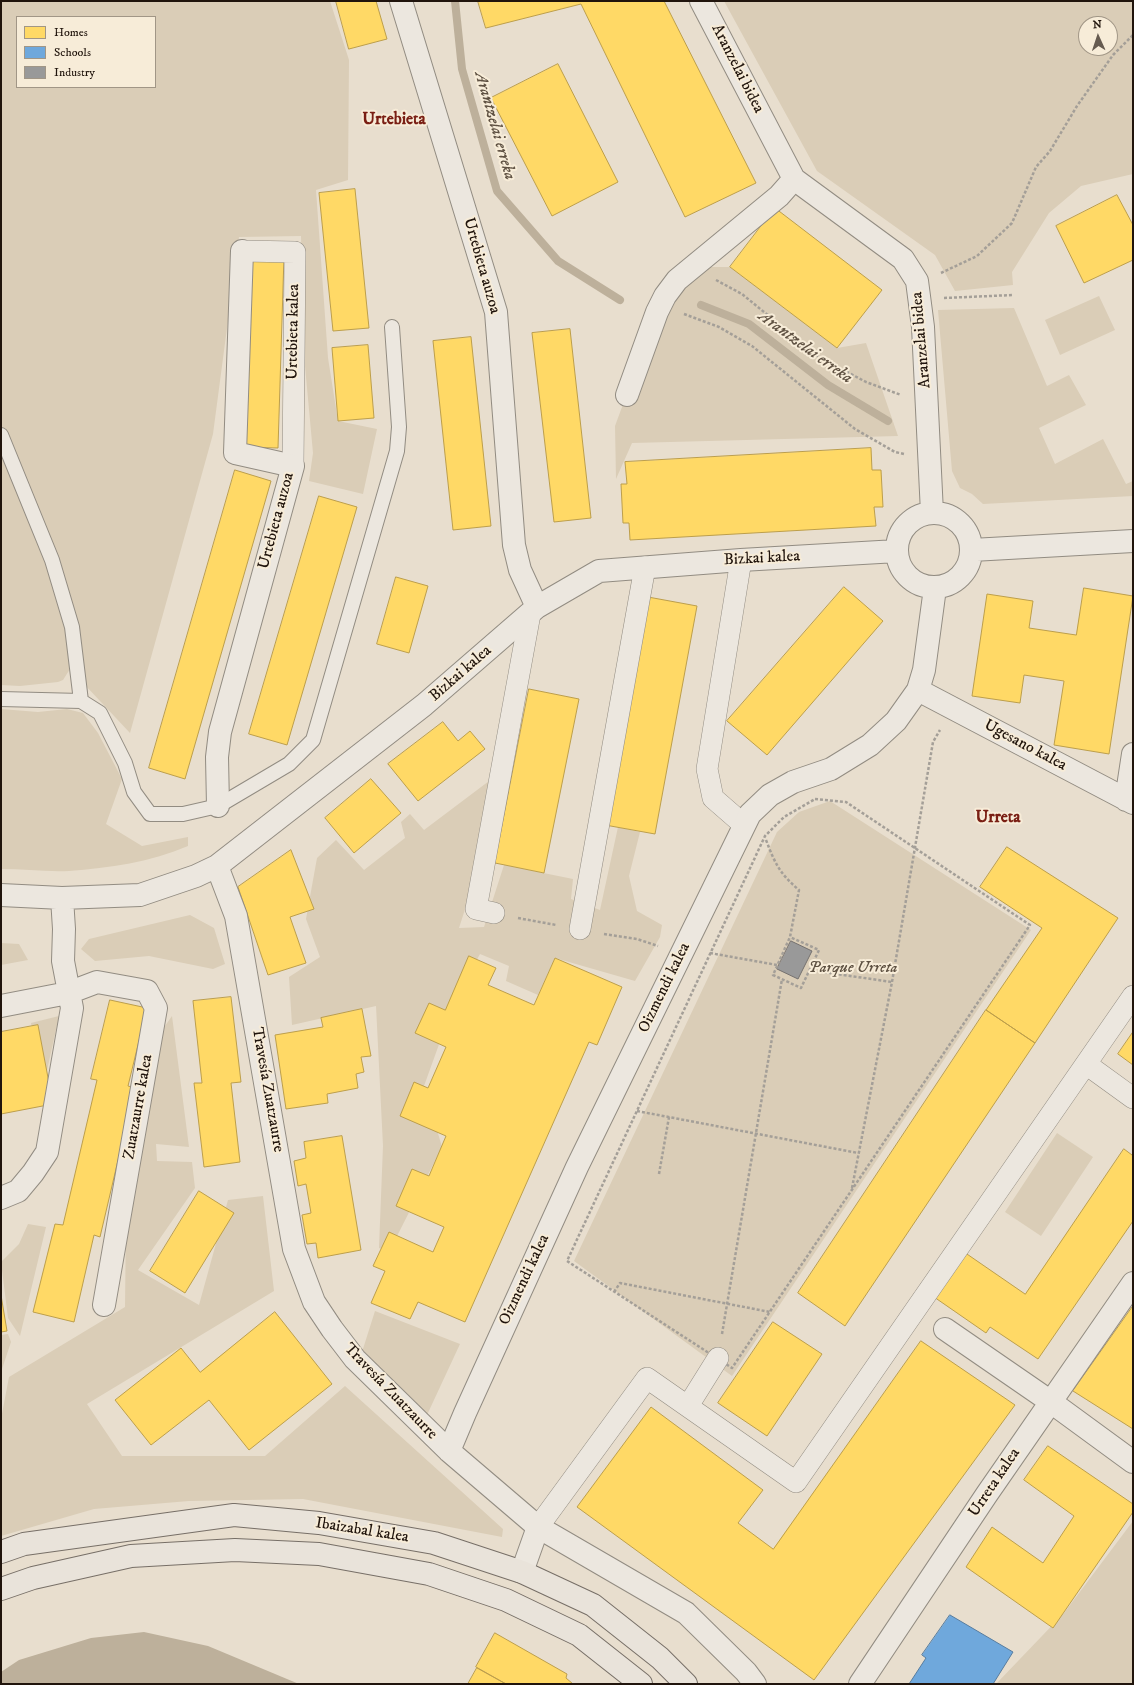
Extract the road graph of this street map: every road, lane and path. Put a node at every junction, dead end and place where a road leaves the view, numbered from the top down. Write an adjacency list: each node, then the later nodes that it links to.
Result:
1 (401, 1): 23 (street, Urtebieta auzoa)
2 (702, 1): 4 (street, Aranzelai bidea)
3 (1133, 35): 7 (path)
4 (794, 179): 6 (street); 7 (street, Aranzelai bidea)
5 (242, 251): 15 (street, Urtebieta auzoa); 15 (street, Urtebieta kalea)
6 (694, 266): 9 (street); 12 (path)
7 (918, 290): 8 (path); 12 (street, Aranzelai bidea)
8 (1013, 295)
9 (660, 306): 11 (street); 14 (path)
10 (392, 327): 30 (lane)
11 (627, 395)
12 (927, 406): 14 (street, Aranzelai bidea)
13 (1, 435): 26 (lane)
14 (930, 462): 16 (street, Aranzelai bidea)
15 (293, 466): 30 (street, Urtebieta auzoa)
16 (932, 513): 18 (street); 19 (street)
17 (1133, 541): 18 (street)
18 (972, 550): 22 (street)
19 (897, 551): 20 (street, Bizkai kalea); 22 (street)
20 (741, 560): 21 (street, Bizkai kalea); 31 (street)
21 (645, 567): 23 (street, Bizkai kalea); 40 (street)
22 (935, 588): 24 (street, Oizmendi kalea)
23 (534, 611): 34 (street, Bizkai kalea); 38 (street)
24 (918, 690): 27 (street, Ugesano kalea); 31 (street, Oizmendi kalea)
25 (1, 699): 26 (lane)
26 (81, 702): 30 (lane)
27 (953, 708): 29 (street, Ugesano kalea); 33 (path)
28 (1133, 754): 29 (street)
29 (1129, 801)
30 (218, 806)
31 (744, 825): 70 (street, Oizmendi kalea)
32 (765, 836): 33 (path); 41 (path); 43 (path)
33 (914, 848): 47 (path); 58 (path)
34 (217, 866): 37 (street, Bizkai kalea); 70 (street, Travesía Zuatzaurre)
35 (1, 895): 37 (street, Bizkai kalea)
36 (1, 902): 37 (street)
37 (63, 908): 48 (street)
38 (494, 913): 39 (path)
39 (558, 926)
40 (590, 931): 42 (path)
41 (790, 936): 44 (path); 45 (path)
42 (637, 940)
43 (710, 953): 44 (path); 53 (path)
44 (777, 965): 46 (path)
45 (809, 970): 46 (path); 47 (path)
46 (782, 979): 55 (path)
47 (892, 982): 56 (path)
48 (68, 993): 50 (street, Zuatzaurre kalea); 59 (street); 63 (street, Zuatzaurre kalea)
49 (1133, 996): 51 (street)
50 (1, 1006)
51 (1086, 1064): 52 (street); 69 (street)
52 (1133, 1098)
53 (637, 1111): 54 (path); 61 (path)
54 (669, 1117): 55 (path); 57 (path)
55 (755, 1134): 56 (path); 62 (path)
56 (858, 1153): 58 (path)
57 (659, 1174)
58 (852, 1190): 64 (path)
59 (1, 1198)
60 (1133, 1284): 68 (street, Urreta kalea)
61 (614, 1292): 62 (path); 67 (path)
62 (727, 1304): 64 (path); 66 (path)
63 (104, 1305)
64 (770, 1312): 67 (path)
65 (945, 1329): 68 (street)
66 (722, 1335)
67 (719, 1354): 69 (street)
68 (1051, 1402): 71 (street); 79 (street, Urreta kalea)
69 (688, 1406): 72 (street)
70 (449, 1451): 72 (street, Travesía Zuatzaurre)
71 (1133, 1462)
72 (538, 1527): 74 (street); 78 (street, Travesía Zuatzaurre)
73 (1, 1552): 74 (highway, Ibaizabal kalea)
74 (522, 1572): 77 (highway, Ibaizabal kalea)
75 (1, 1589): 76 (highway, Ibaizabal kalea)
76 (641, 1684)
77 (686, 1684)
78 (755, 1684)
79 (860, 1684)

